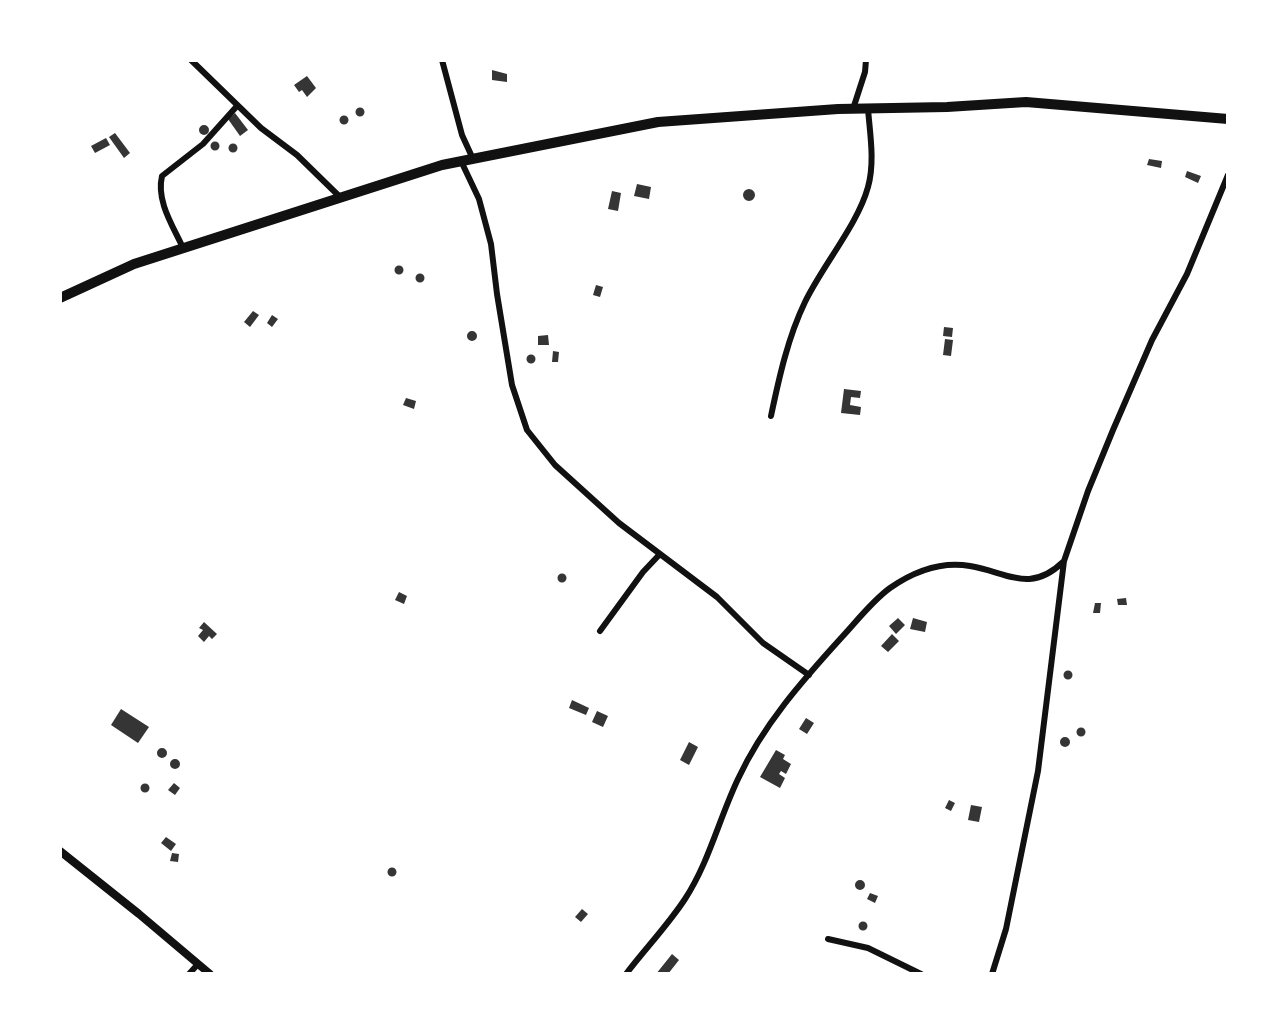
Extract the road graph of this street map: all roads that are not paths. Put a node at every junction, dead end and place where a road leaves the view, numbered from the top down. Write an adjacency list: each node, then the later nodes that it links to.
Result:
1 (191, 60): 4 (street)
2 (442, 60): 8 (street)
3 (866, 60): 5 (street)
4 (237, 106): 11 (street); 12 (street)
5 (853, 109): 6 (highway); 8 (highway)
6 (868, 109): 7 (highway); 14 (street)
7 (1228, 119)
8 (473, 159): 9 (highway)
9 (461, 161): 11 (highway); 15 (street)
10 (1228, 175): 16 (street)
11 (340, 197): 12 (highway)
12 (183, 248): 13 (highway)
13 (60, 298)
14 (771, 416)
15 (660, 555): 17 (street); 18 (street)
16 (1064, 561): 18 (street); 26 (street)
17 (600, 632)
18 (809, 675): 24 (street)
19 (60, 851): 21 (street)
20 (828, 939): 25 (street)
21 (198, 963): 22 (street); 23 (street)
22 (189, 974)
23 (210, 974)
24 (626, 974)
25 (921, 974)
26 (992, 974)

